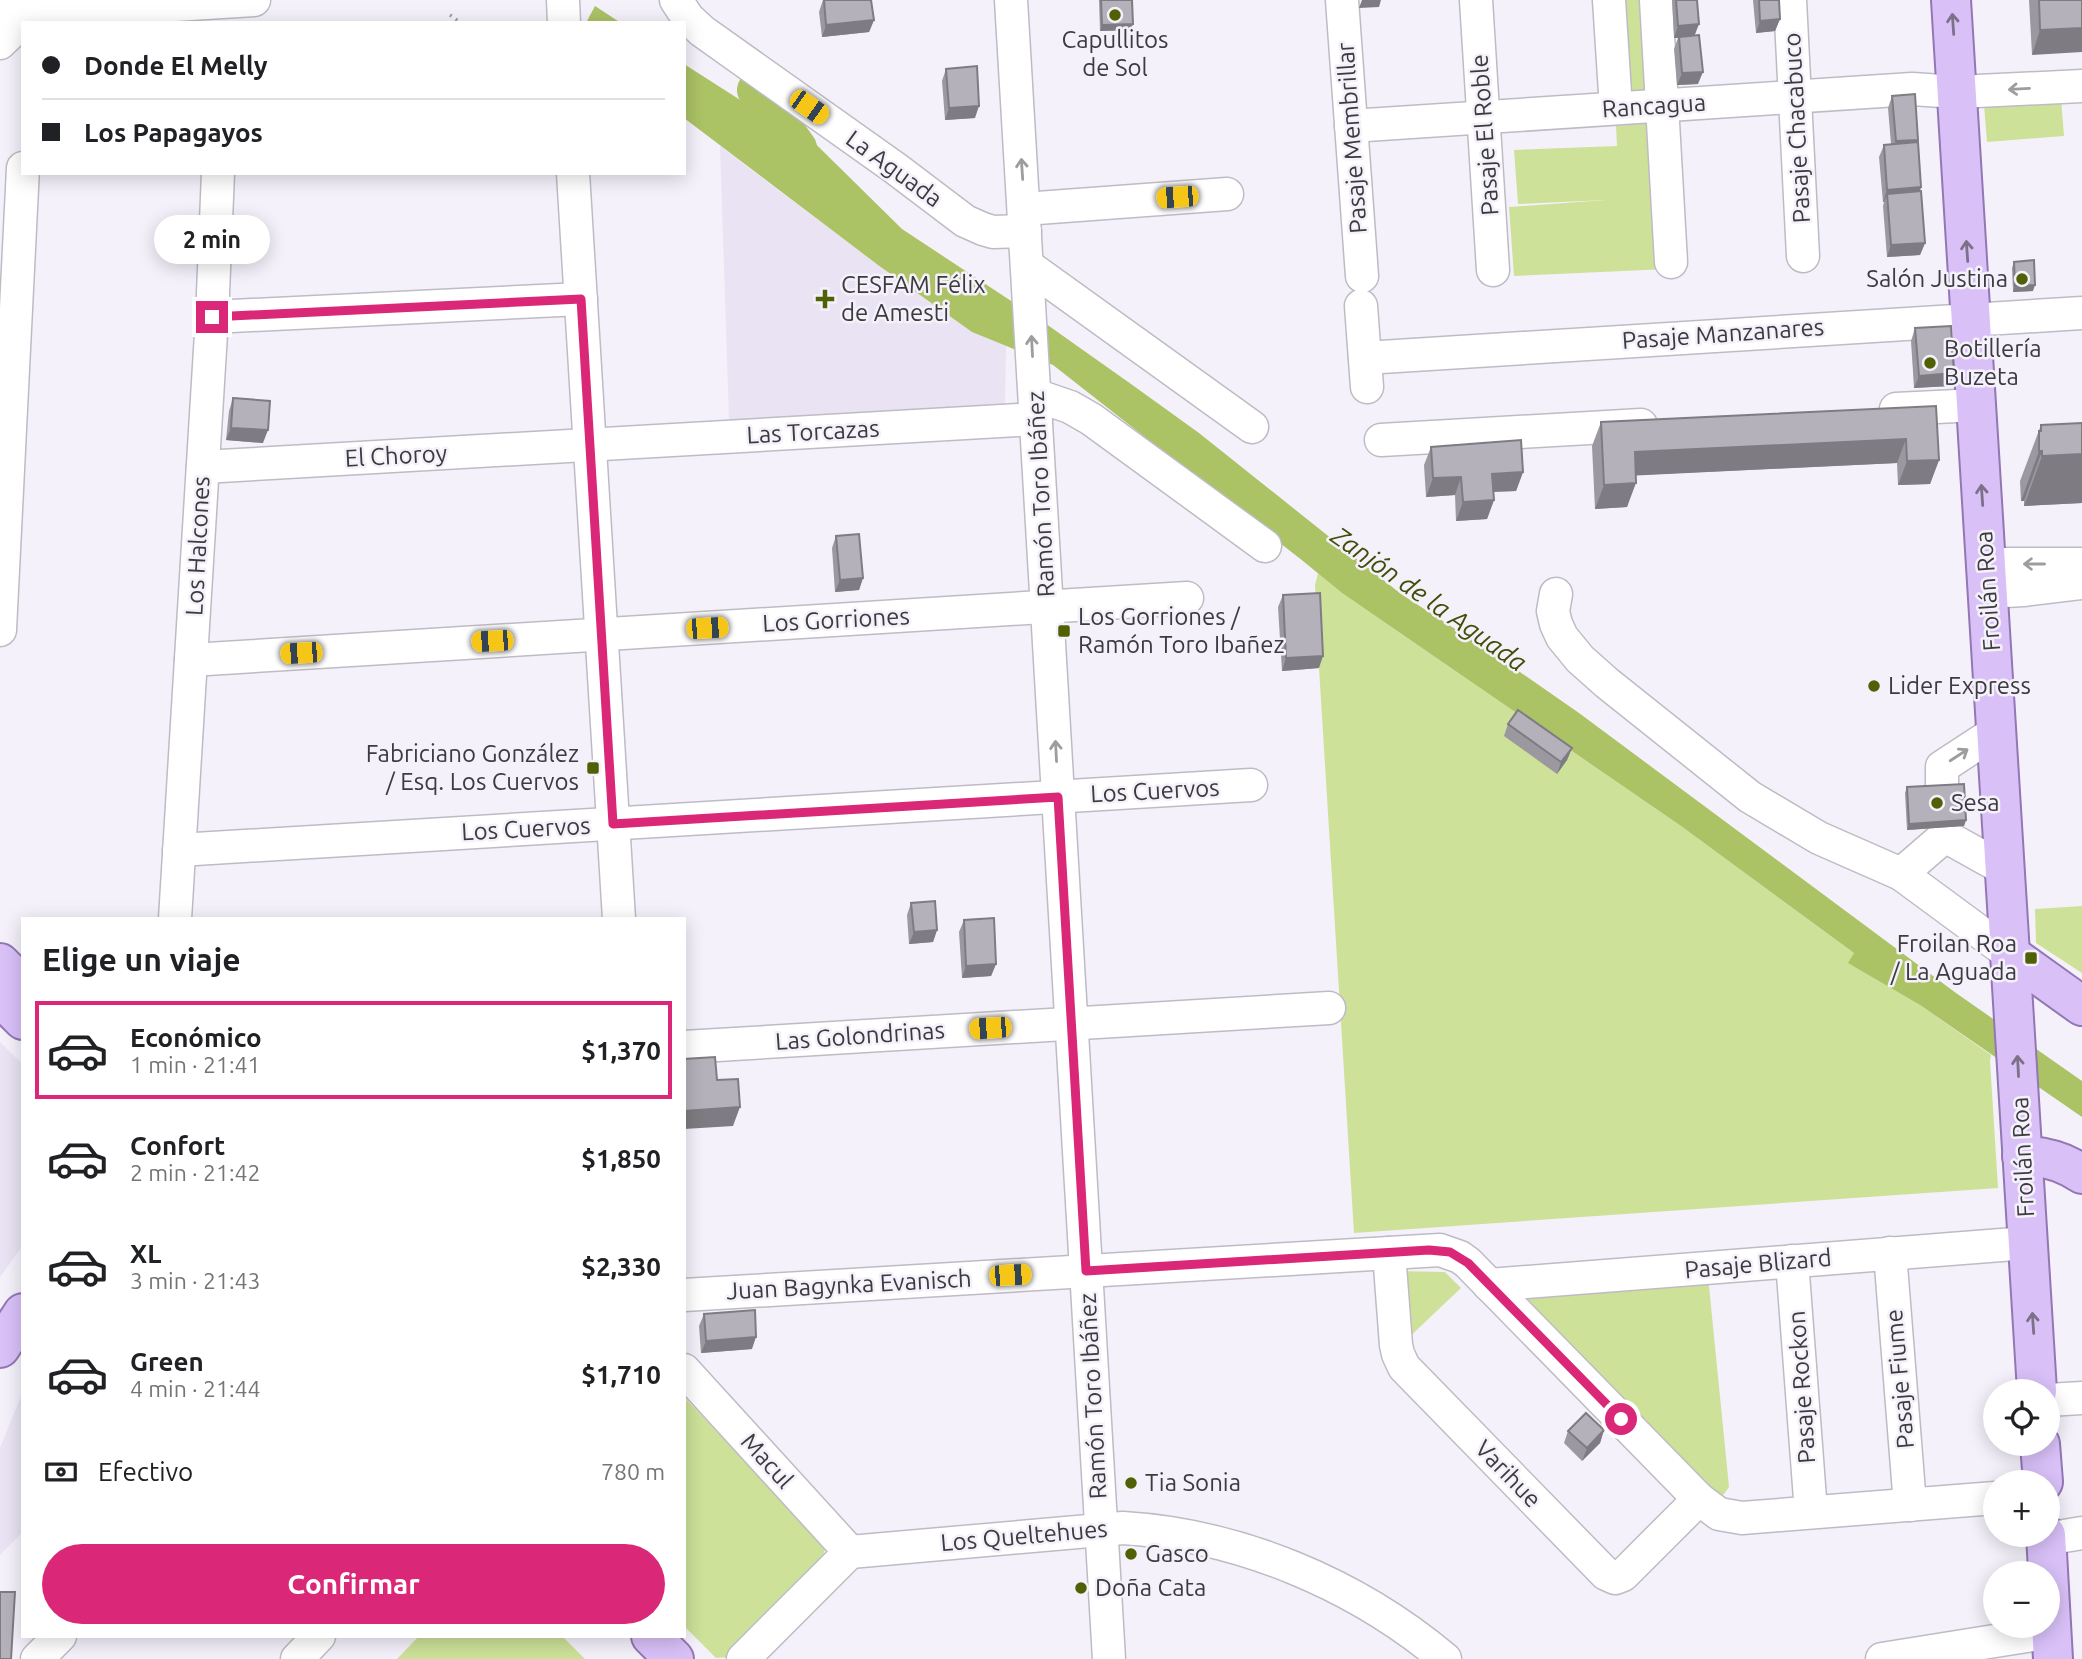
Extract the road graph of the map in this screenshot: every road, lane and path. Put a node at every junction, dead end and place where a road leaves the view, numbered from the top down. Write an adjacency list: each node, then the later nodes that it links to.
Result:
1 (254, 0): 12 (street)
2 (563, 0): 15 (street)
3 (676, 0): 28 (street, La Aguada)
4 (1012, 0): 28 (street, Ramón Toro Ibáñez, one-way to 4)
5 (1342, 0): 23 (street, Pasaje Membrillar)
6 (1476, 0): 22 (street, Pasaje El Roble)
7 (1609, 0): 21 (street)
8 (1656, 0): 20 (street)
9 (1790, 0): 19 (street, Pasaje Chacabuco)
10 (1951, 0): 18 (main road, Froilán Roa, one-way to 10)
11 (23, 13): 12 (street); 16 (street)
12 (216, 13)
13 (450, 15): 14 (path)
14 (458, 21)
15 (564, 21)
16 (0, 43)
17 (2082, 86): 18 (street, Rancagua, one-way to 18)
18 (1957, 92): 19 (street, Rancagua); 38 (main road, Froilán Roa, one-way to 18)
19 (1795, 97): 20 (street, Rancagua); 29 (street, Pasaje Chacabuco)
20 (1662, 105): 21 (street, Rancagua); 31 (street)
21 (1616, 108): 22 (street, Rancagua)
22 (1483, 117): 23 (street, Rancagua); 33 (street, Pasaje El Roble)
23 (1351, 125): 34 (street, Pasaje Membrillar)
24 (22, 175): 30 (street)
25 (218, 175): 37 (street, Los Halcones)
26 (573, 175): 35 (street)
27 (1227, 194): 28 (street, La Aguada)
28 (1025, 220): 32 (street, Ramón Toro Ibáñez)
29 (1803, 256)
30 (9, 260): 54 (street)
31 (1671, 262)
32 (1028, 266): 39 (street, Ramón Toro Ibáñez, one-way to 32); 43 (street)
33 (1493, 270)
34 (1361, 291): 38 (street, Pasaje Manzanares)
35 (581, 299): 37 (street); 45 (street)
36 (2082, 313): 38 (street, Pasaje Manzanares)
37 (212, 317): 46 (street, Los Halcones)
38 (1971, 319): 40 (main road, Froilán Roa)
39 (1035, 398): 45 (street, Las Torcazas); 47 (street); 53 (street, Ramón Toro Ibáñez)
40 (1977, 405): 41 (street); 49 (main road, Froilán Roa, one-way to 40)
41 (1865, 411)
42 (1671, 423): 44 (street)
43 (1252, 426)
44 (1381, 440)
45 (590, 445): 46 (street, El Choroy); 55 (street)
46 (203, 467): 56 (street, Los Halcones)
47 (1265, 546)
48 (2082, 564): 49 (street, one-way to 49)
49 (1988, 578): 50 (street); 57 (main road, Froilán Roa)
50 (2082, 583)
51 (1556, 594): 64 (street)
52 (1187, 598): 53 (street, Los Gorriones)
53 (1047, 607): 55 (street, Los Gorriones); 60 (street, Ramón Toro Ibáñez, one-way to 53)
54 (0, 630)
55 (602, 635): 56 (street, Los Gorriones); 61 (street)
56 (191, 660): 62 (street, Los Halcones)
57 (1997, 731): 59 (street, one-way to 57); 63 (main road, Froilán Roa)
58 (1251, 785): 60 (street, Los Cuervos)
59 (1942, 791)
60 (1058, 797): 61 (street, Los Cuervos); 74 (street, Ramón Toro Ibáñez)
61 (613, 824): 62 (street, Los Cuervos); 66 (street)
62 (179, 850): 65 (street, Los Halcones)
63 (2006, 870): 64 (street); 67 (main road, Froilán Roa)
64 (1901, 874): 67 (street)
65 (175, 917)
66 (619, 917)
67 (2011, 955): 71 (main road); 76 (main road, Froilán Roa, one-way to 67)
68 (0, 963): 69 (main road)
69 (21, 984)
70 (0, 997): 73 (main road)
71 (2082, 1006)
72 (1329, 1008): 74 (street, Las Golondrinas)
73 (21, 1018)
74 (1072, 1023): 75 (street, Las Golondrinas); 82 (street, Ramón Toro Ibáñez)
75 (686, 1047)
76 (2022, 1156): 77 (main road); 78 (main road, Froilán Roa)
77 (2082, 1174)
78 (2027, 1243): 80 (street, Pasaje Blizard); 88 (main road, Froilán Roa, one-way to 78)
79 (1389, 1253): 82 (street, Juan Bagynka Evanisch); 83 (street, Juan Bagynka Evanisch); 91 (street, Varihue)
80 (1890, 1253): 81 (street, Pasaje Blizard); 93 (street, Pasaje Fiume)
81 (1792, 1261): 83 (street, Pasaje Blizard); 94 (street, Pasaje Rockon)
82 (1086, 1271): 84 (street, Juan Bagynka Evanisch); 95 (street, Ramón Toro Ibáñez)
83 (1489, 1285): 91 (street, Juan Bagynka Evanisch)
84 (686, 1295)
85 (21, 1316): 86 (main road)
86 (0, 1348)
87 (686, 1372): 97 (street, Macul)
88 (2036, 1379)
89 (2082, 1398): 90 (street)
90 (2060, 1399)
91 (1699, 1499): 94 (street, Juan Bagynka Evanisch)
92 (1983, 1500): 93 (street, Juan Bagynka Evanisch)
93 (1910, 1505): 94 (street, Juan Bagynka Evanisch)
94 (1811, 1512)
95 (1101, 1528): 97 (street, Los Queltehues); 106 (street, Ramón Toro Ibáñez); 107 (street, Los Queltehues)
96 (2057, 1547): 101 (main road)
97 (850, 1552): 105 (street)
98 (58, 1638): 102 (street)
99 (317, 1638): 103 (street)
100 (653, 1638): 104 (main road)
101 (2052, 1645): 108 (street)
102 (37, 1659)
103 (297, 1659)
104 (674, 1659)
105 (743, 1659)
106 (1109, 1659)
107 (1445, 1659)
108 (1882, 1659)

